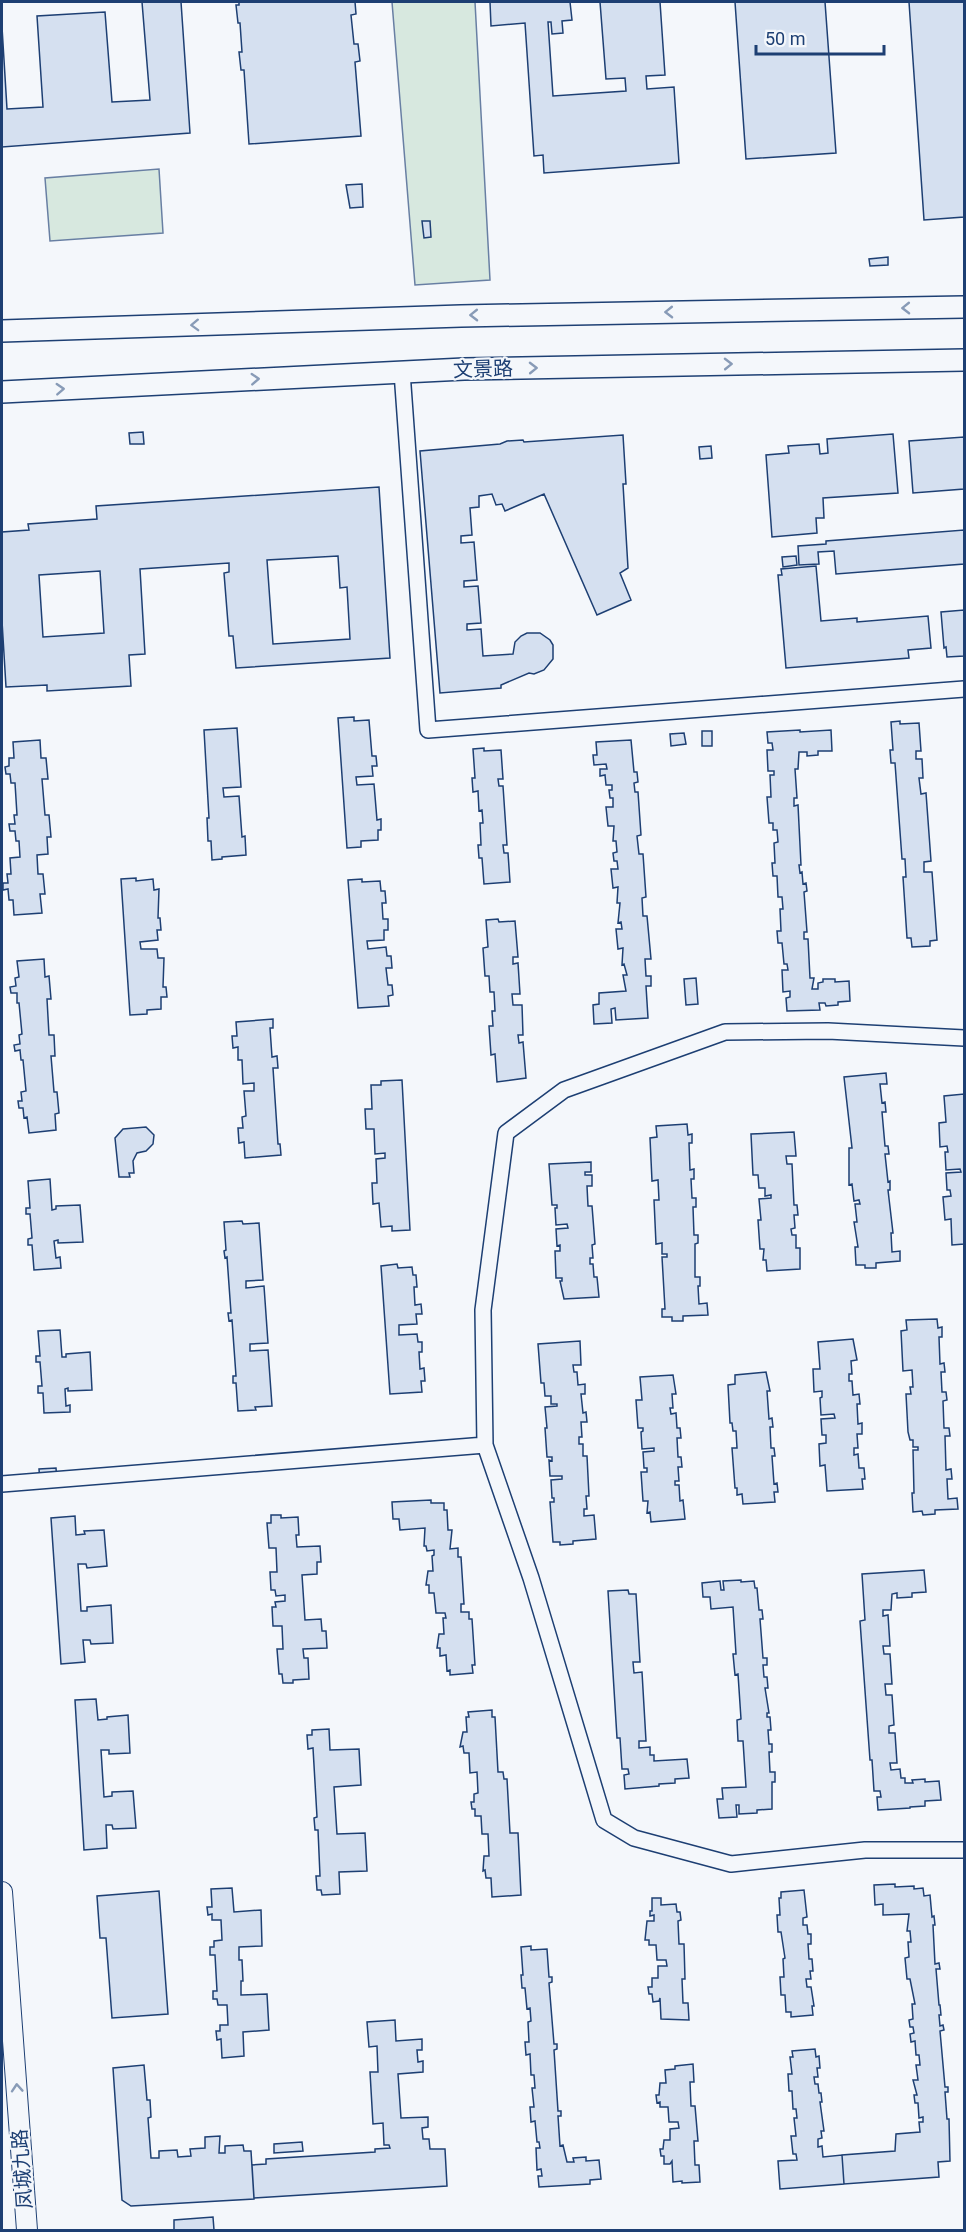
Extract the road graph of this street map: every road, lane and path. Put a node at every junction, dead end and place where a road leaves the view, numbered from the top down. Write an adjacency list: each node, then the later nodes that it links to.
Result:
1 (964, 307): 2 (main road, one-way to 2)
2 (2, 331)
3 (964, 360): 4 (main road, 文景路, one-way to 3)
4 (402, 372): 5 (main road, 文景路, one-way to 4); 6 (street)
5 (2, 392)
6 (964, 689)
7 (964, 1038): 8 (street)
8 (485, 1445): 9 (street); 10 (street)
9 (2, 1484)
10 (964, 1850)
11 (2, 1892): 12 (street, 凤城九路, one-way to 11)
12 (27, 2230)

